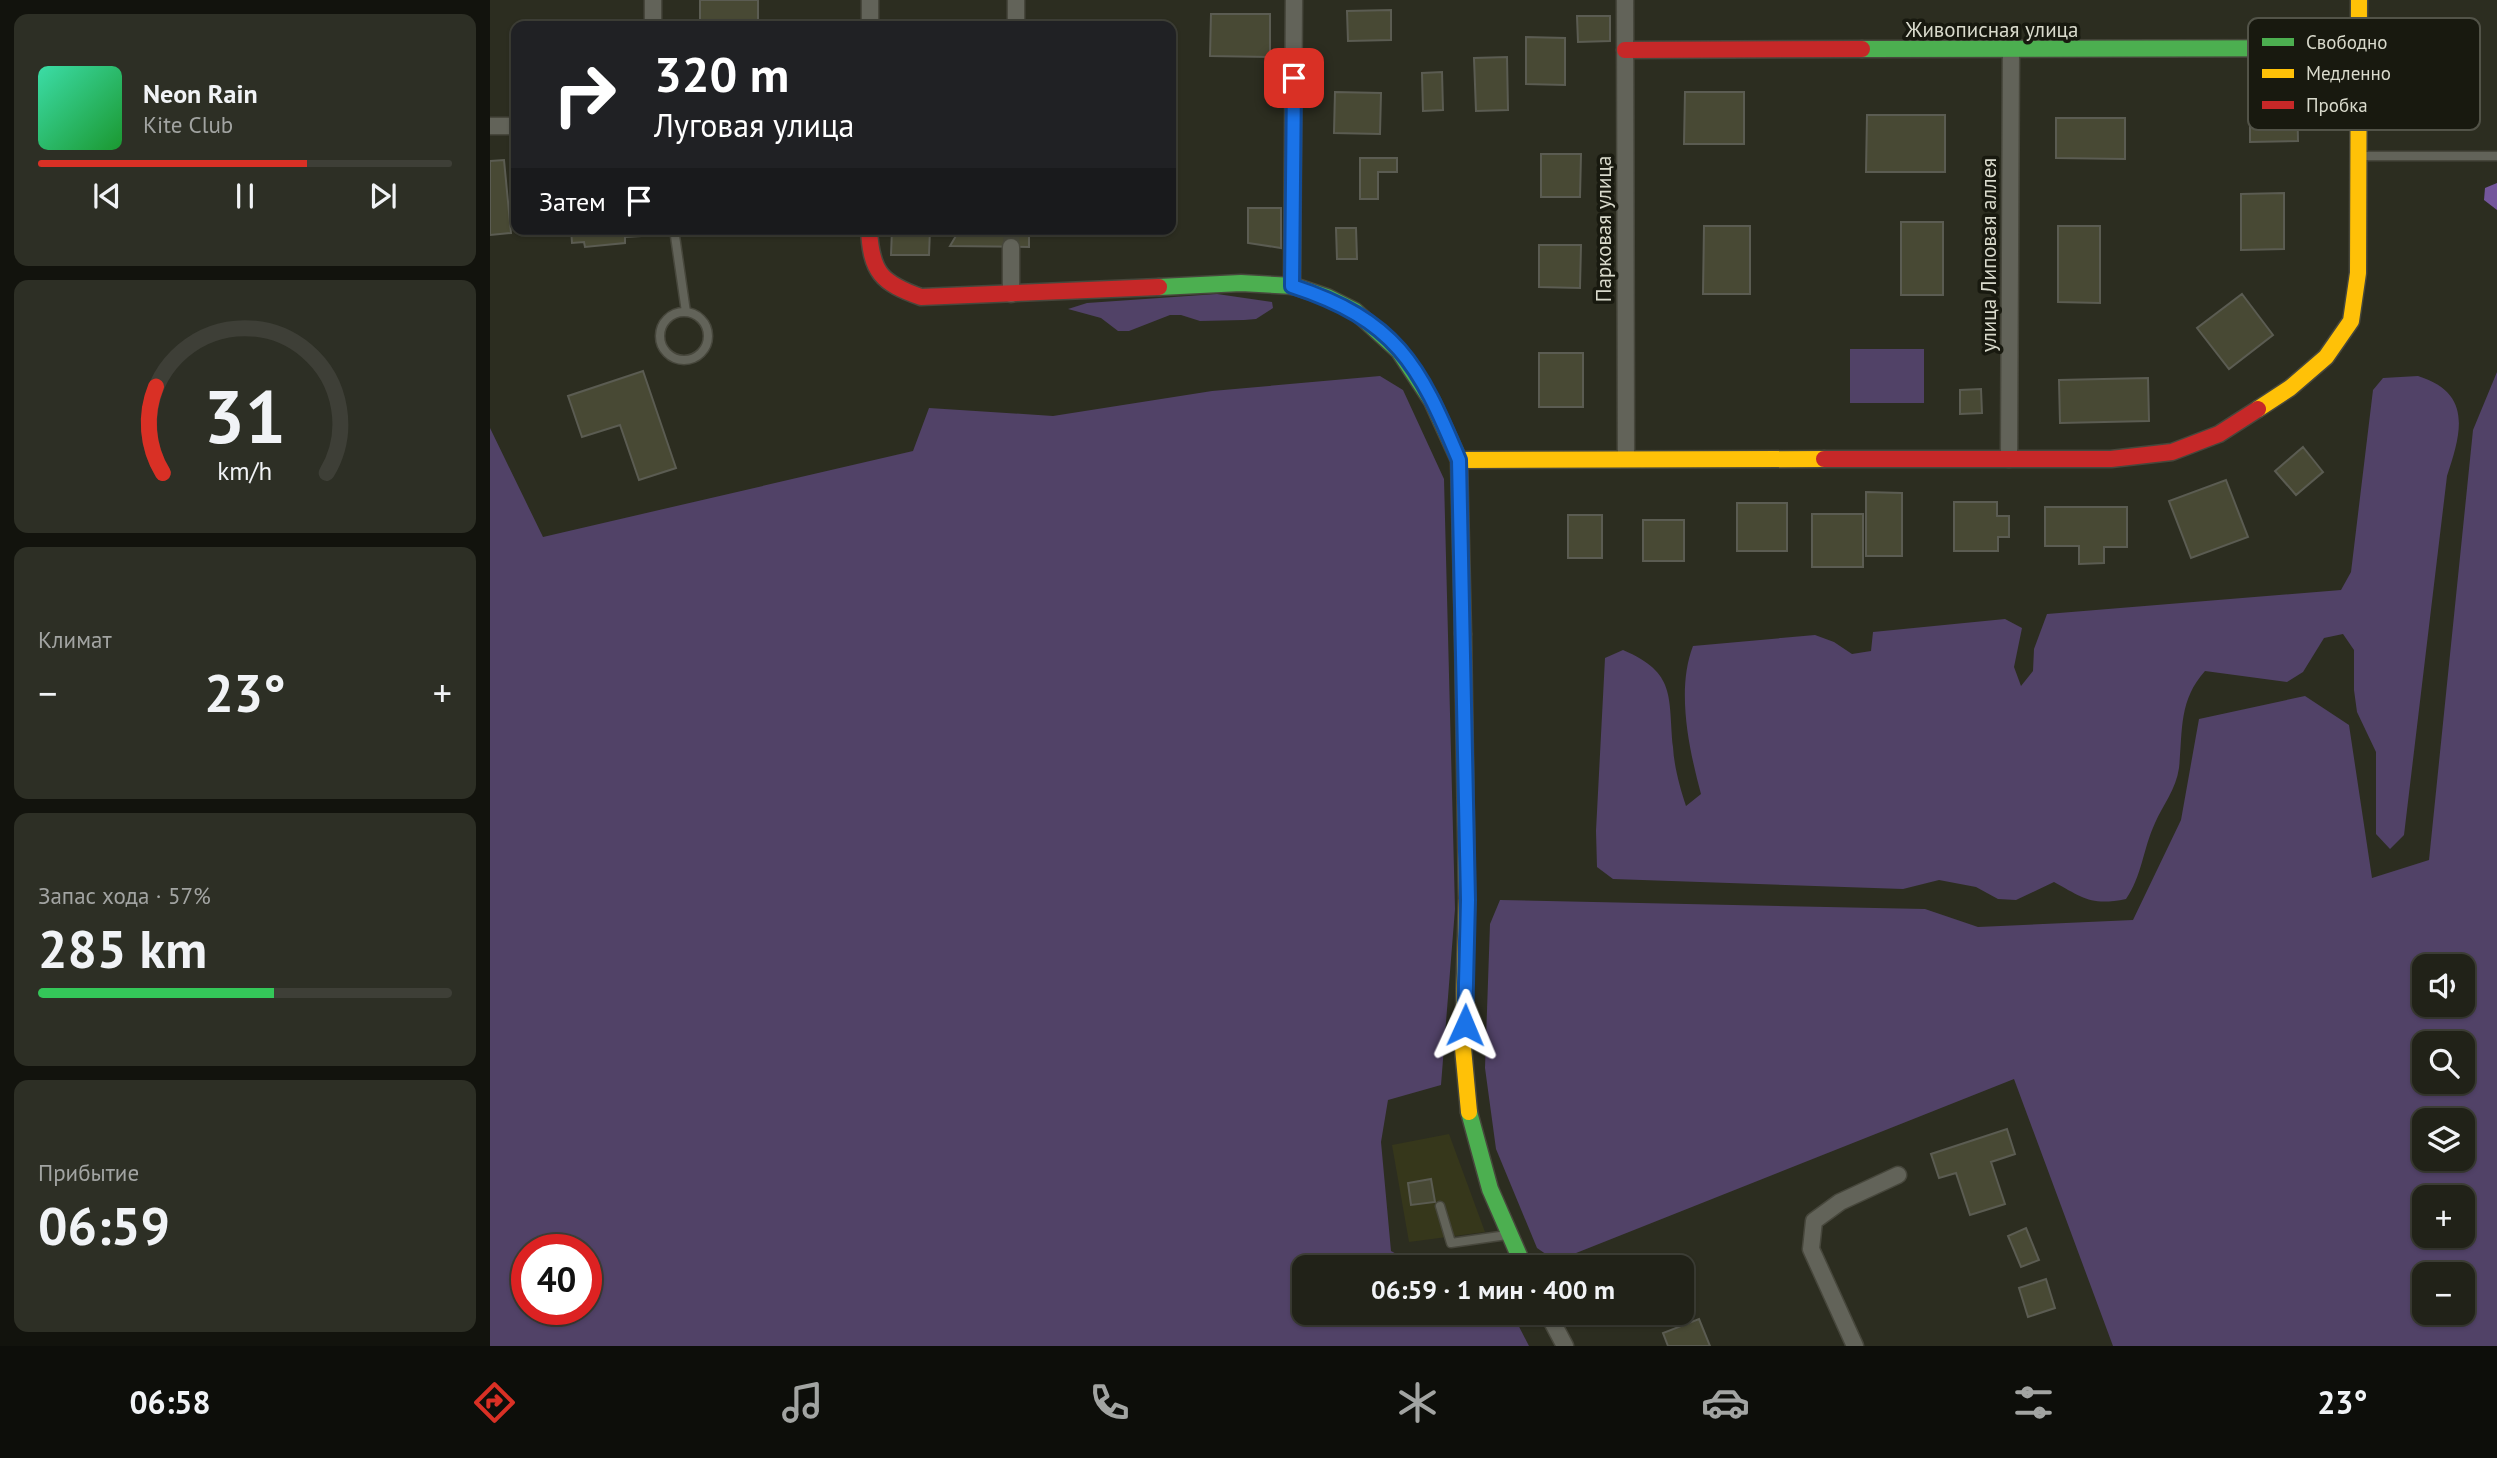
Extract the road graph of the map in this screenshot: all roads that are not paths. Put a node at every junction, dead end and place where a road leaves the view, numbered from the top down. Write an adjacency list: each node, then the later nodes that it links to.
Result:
1 (653, 0): 8 (street)
2 (870, 0): 9 (street)
3 (1016, 0): 10 (street)
4 (1294, 0): 22 (street)
5 (1625, 0): 12 (street, Парковая улица)
6 (2359, 0): 7 (street)
7 (2359, 18)
8 (653, 21)
9 (870, 21)
10 (1016, 21)
11 (2248, 49): 13 (street, Живописная улица)
12 (1625, 50): 13 (street, Живописная улица); 25 (street, Парковая улица)
13 (2011, 51): 26 (street, улица Липовая аллея)
14 (490, 126): 15 (street)
15 (511, 126)
16 (2360, 130): 17 (street)
17 (2360, 156): 18 (lane); 26 (street)
18 (2497, 156)
19 (675, 235): 24 (lane)
20 (870, 235): 23 (street)
21 (1012, 247): 23 (street)
22 (1292, 286): 23 (street); 27 (street)
23 (1011, 294)
24 (686, 312): 24 (lane)
25 (1626, 458): 26 (street); 27 (street)
26 (2009, 458)
27 (1459, 460): 30 (street)
28 (1898, 1175): 34 (street)
29 (1440, 1206): 30 (lane)
30 (1507, 1235): 31 (street)
31 (1518, 1255)
32 (1554, 1325): 33 (street)
33 (1565, 1346)
34 (1855, 1346)

